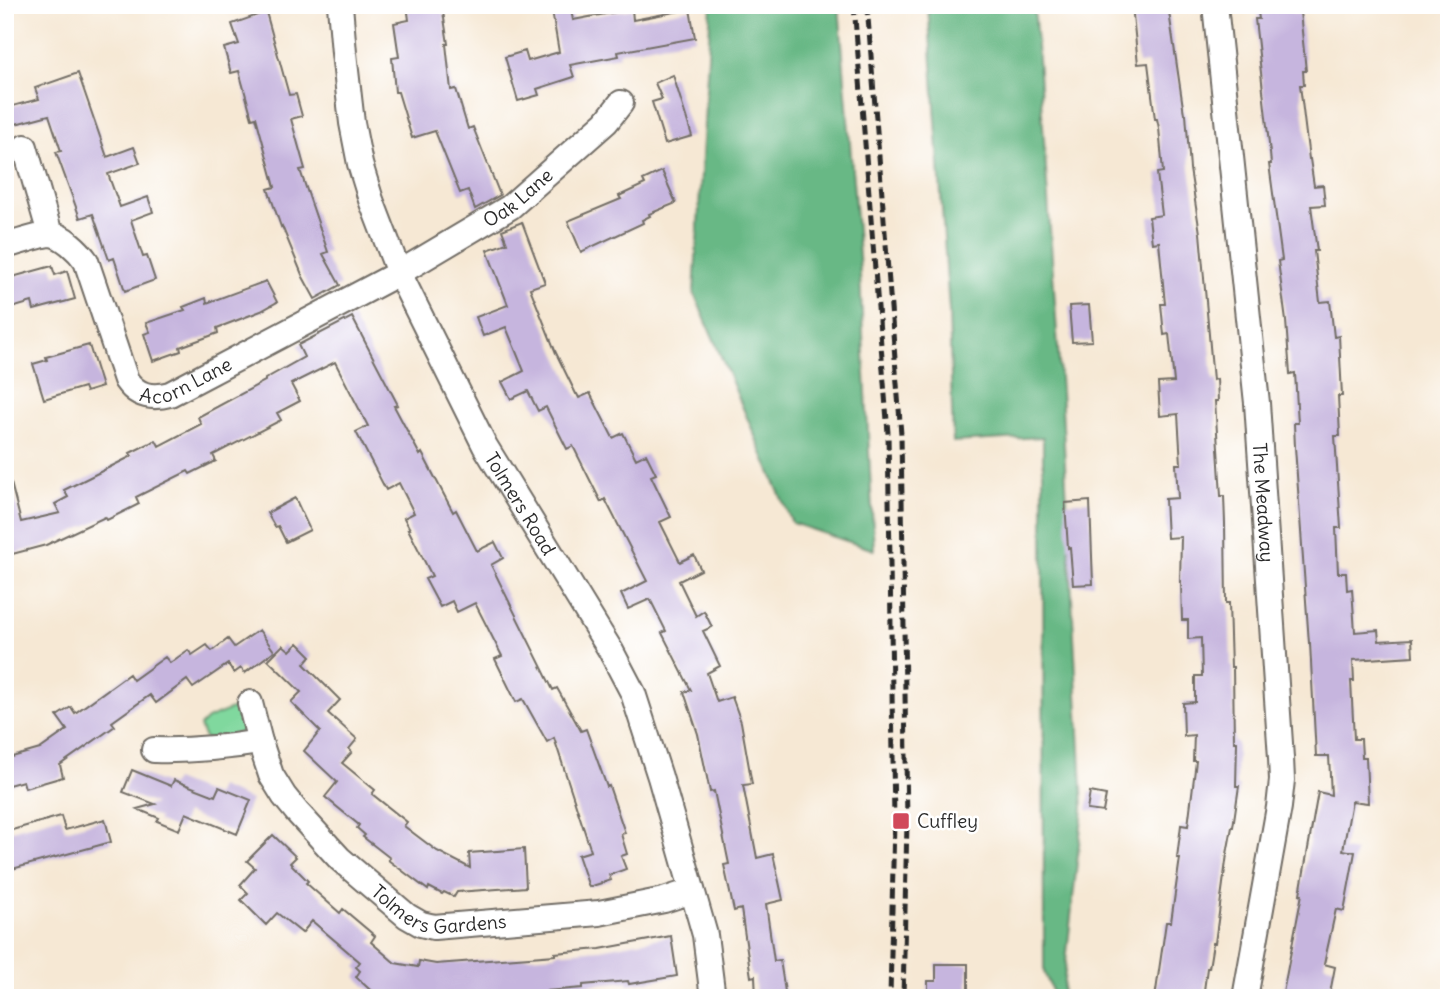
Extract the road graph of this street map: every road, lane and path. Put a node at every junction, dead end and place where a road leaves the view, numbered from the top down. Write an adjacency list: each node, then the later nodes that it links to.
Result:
1 (340, 5): 7 (street, Tolmers Road)
2 (1215, 5): 13 (street, The Meadway)
3 (621, 103): 7 (street, Oak Lane)
4 (25, 147): 5 (street)
5 (50, 234): 6 (street); 7 (street, Acorn Lane)
6 (5, 246)
7 (399, 273): 11 (street, Tolmers Road)
8 (250, 703): 9 (street, Tolmers Gardens)
9 (260, 742): 10 (street); 11 (street, Tolmers Gardens)
10 (154, 750)
11 (692, 891): 12 (street, Tolmers Road)
12 (713, 998)
13 (1245, 998)

